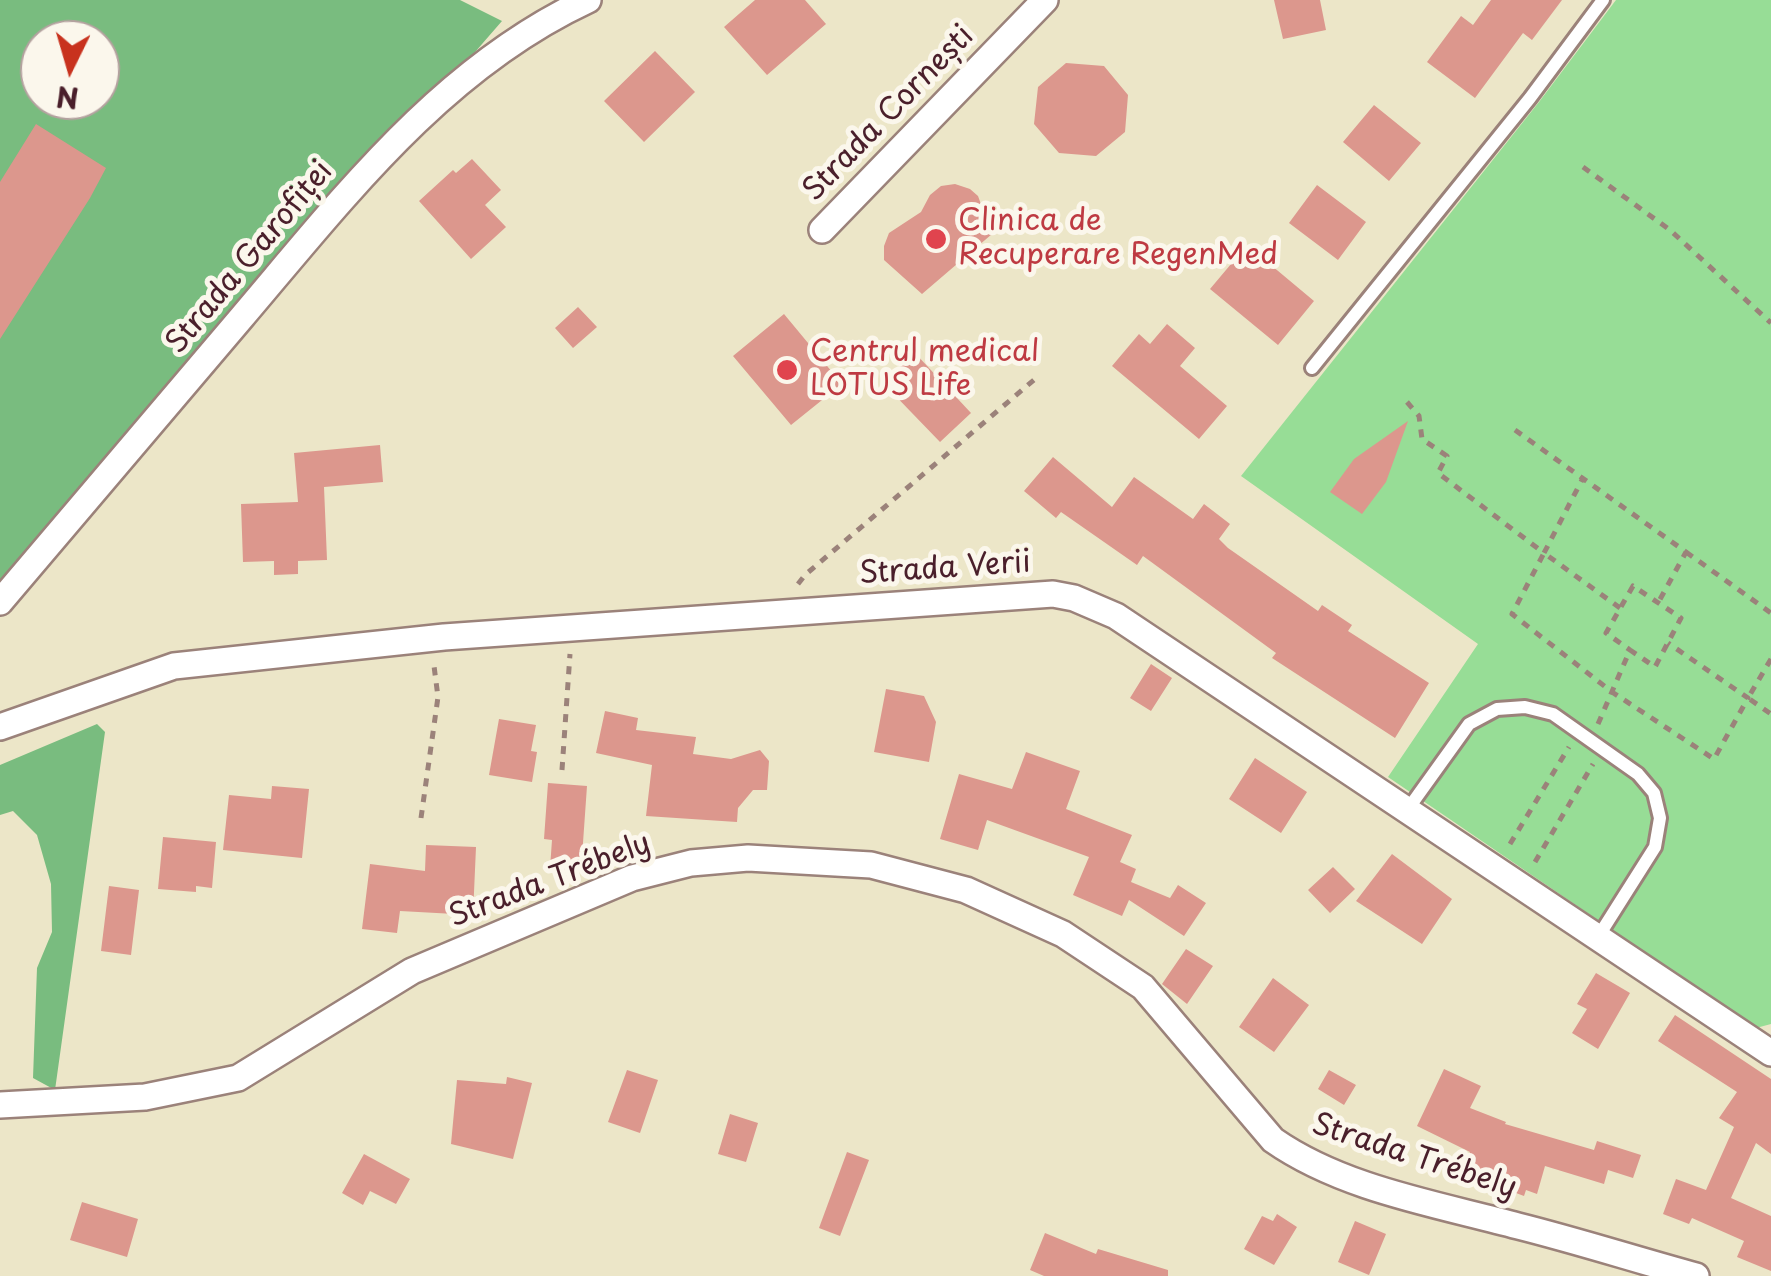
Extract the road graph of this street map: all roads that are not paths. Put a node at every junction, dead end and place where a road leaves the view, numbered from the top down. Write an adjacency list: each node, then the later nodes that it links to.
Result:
1 (588, 0): 6 (street, Strada Garofiței)
2 (1045, 0): 4 (street, Strada Cornești)
3 (1603, 0): 5 (lane)
4 (822, 230)
5 (1312, 368)
6 (0, 602)
7 (0, 727): 8 (street, Strada Verii)
8 (1408, 809): 9 (street, Strada Verii); 9 (lane)
9 (1598, 937): 10 (street, Strada Verii)
10 (1771, 1053)
11 (0, 1105): 12 (street, Strada Trébely)
12 (1696, 1276)

